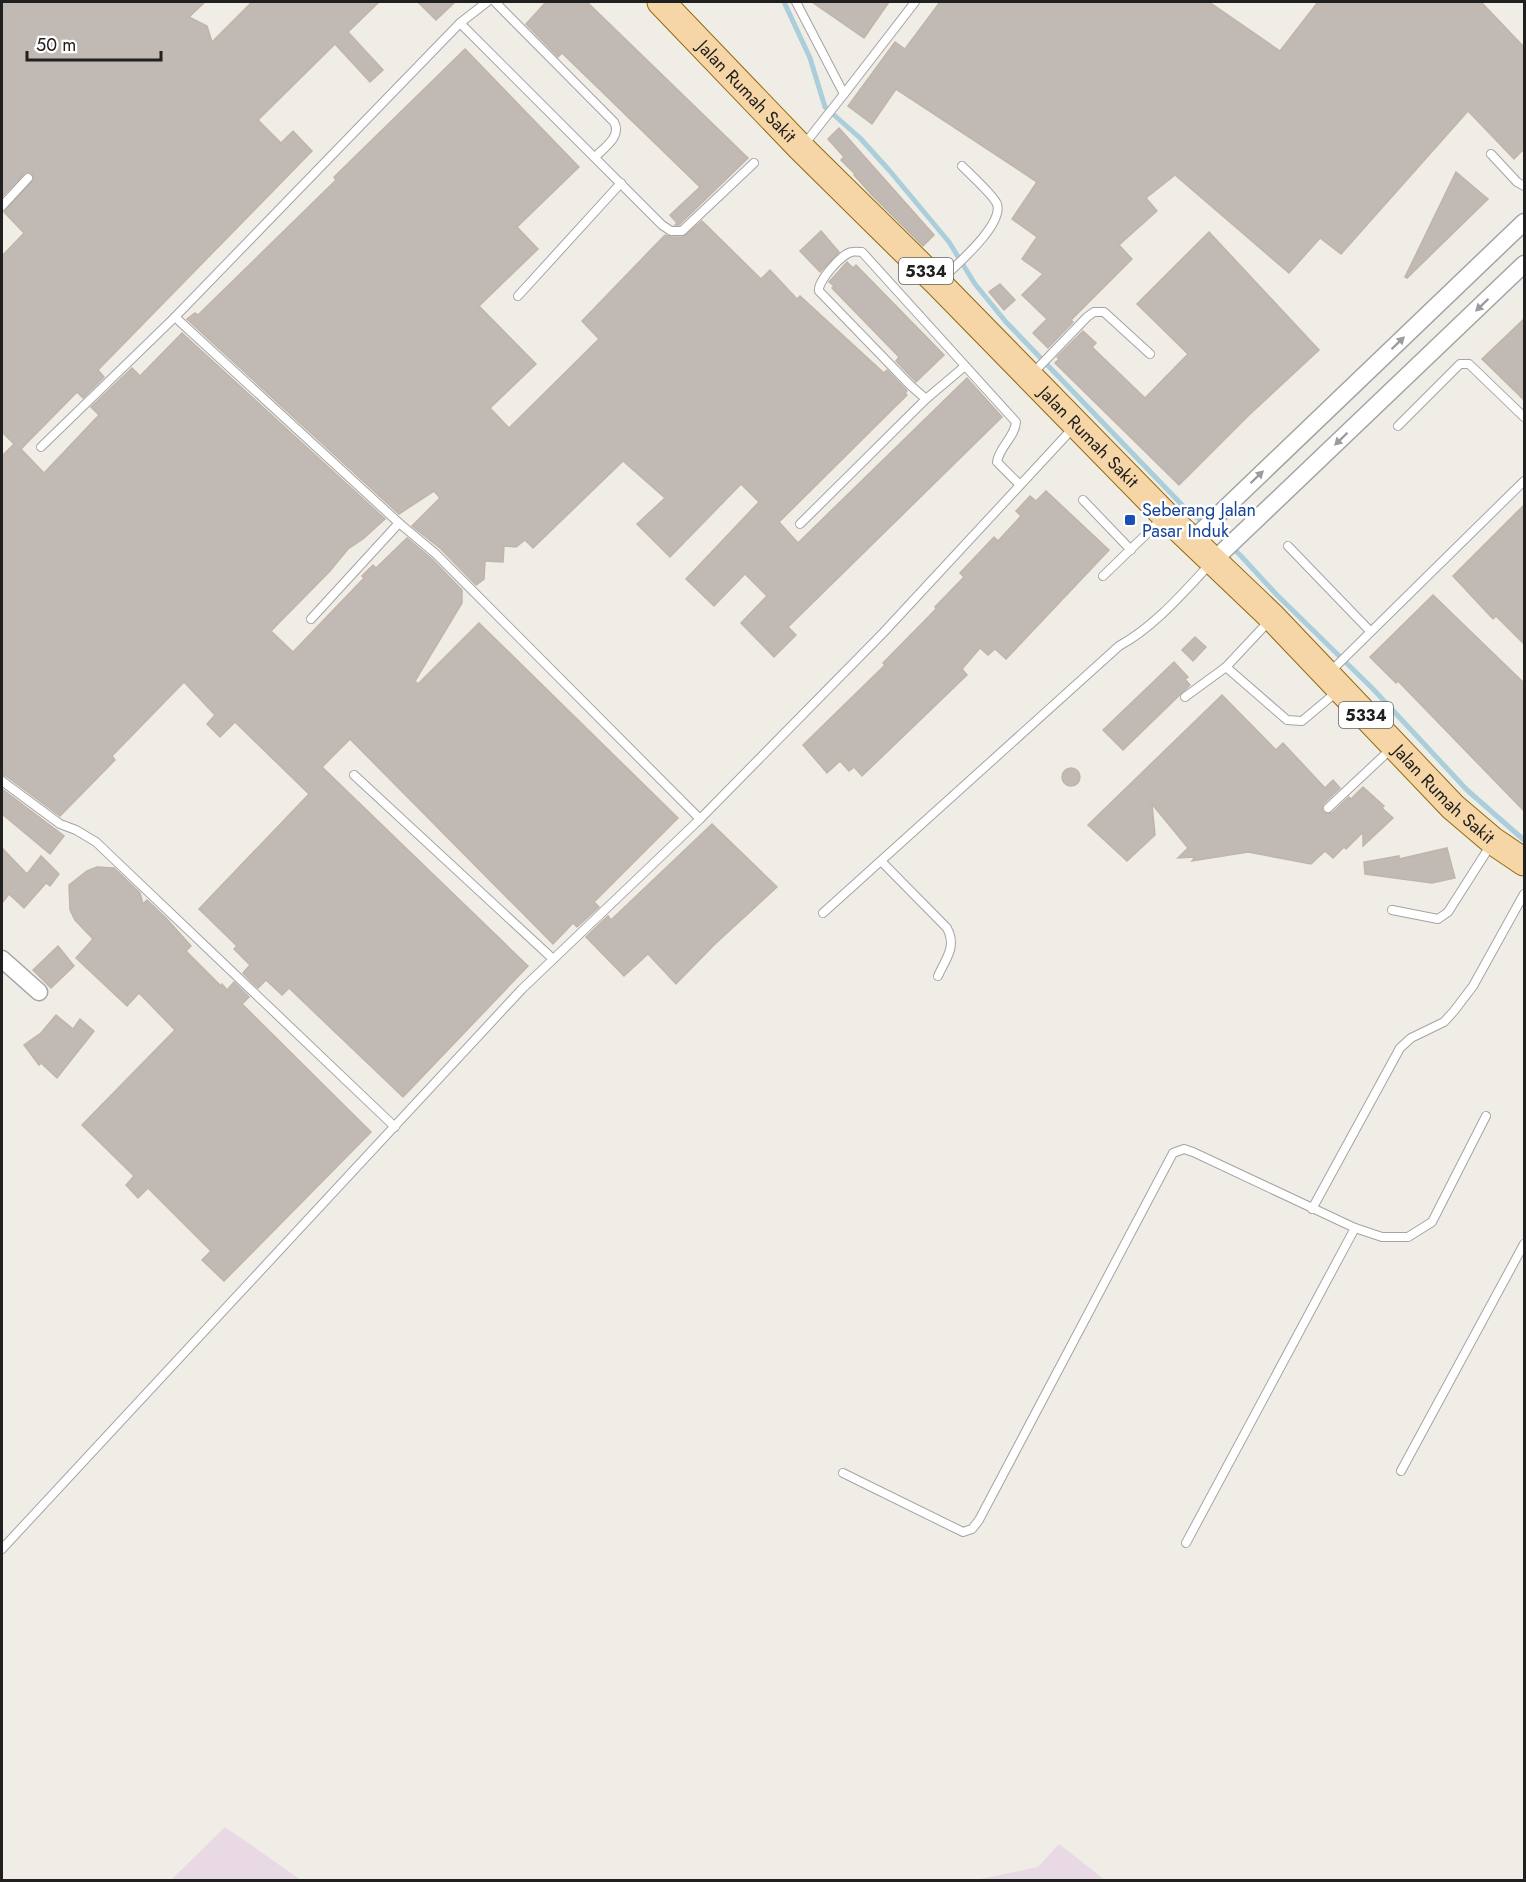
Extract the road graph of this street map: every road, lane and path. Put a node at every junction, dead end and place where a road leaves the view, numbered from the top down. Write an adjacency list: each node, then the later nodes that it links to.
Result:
1 (487, 2): 6 (lane)
2 (495, 2): 10 (lane)
3 (663, 2): 8 (main road, Jalan Rumah Sakit / 5334)
4 (796, 2): 7 (lane)
5 (915, 2): 7 (lane)
6 (460, 23): 10 (lane); 21 (lane)
7 (844, 94): 8 (lane)
8 (809, 138): 19 (main road, Jalan Rumah Sakit / 5334)
9 (1491, 154): 15 (lane)
10 (595, 157): 14 (lane)
11 (753, 163): 14 (lane)
12 (962, 166): 19 (lane)
13 (28, 178): 16 (lane)
14 (621, 183): 20 (lane)
15 (1524, 186)
16 (2, 206)
17 (1524, 222): 36 (street, one-way to 17)
18 (1524, 264): 38 (street, one-way to 38)
19 (945, 276): 24 (main road, Jalan Rumah Sakit / 5334)
20 (518, 296)
21 (175, 317): 29 (lane); 34 (lane)
22 (1150, 354): 24 (lane)
23 (965, 366): 25 (lane); 25 (lane); 31 (lane)
24 (1040, 367): 27 (main road, Jalan Rumah Sakit / 5334)
25 (926, 399): 35 (lane)
26 (1524, 417): 28 (lane)
27 (1076, 424): 31 (lane); 33 (main road, Jalan Rumah Sakit / 5334)
28 (1398, 426)
29 (41, 447)
30 (1524, 481): 43 (lane)
31 (1019, 484): 51 (lane)
32 (1083, 500): 39 (lane)
33 (1165, 515): 36 (main road, Jalan Rumah Sakit / 5334); 39 (lane)
34 (399, 523): 42 (lane); 51 (lane)
35 (800, 524)
36 (1203, 529): 38 (main road, Jalan Rumah Sakit / 5334)
37 (1288, 546): 43 (lane)
38 (1225, 549): 41 (main road, Jalan Rumah Sakit / 5334); 53 (lane)
39 (1131, 550): 40 (lane)
40 (1103, 576)
41 (1272, 617): 44 (lane); 45 (main road, Jalan Rumah Sakit / 5334)
42 (311, 619)
43 (1370, 631): 45 (lane)
44 (1226, 667): 45 (lane); 46 (lane)
45 (1338, 671): 47 (main road, Jalan Rumah Sakit / 5334)
46 (1185, 697)
47 (1394, 745): 50 (lane); 52 (main road, Jalan Rumah Sakit / 5334)
48 (354, 775): 59 (lane)
49 (2, 781): 63 (lane)
50 (1328, 807)
51 (700, 819): 59 (lane)
52 (1493, 841): 54 (main road, Jalan Rumah Sakit / 5334); 56 (lane)
53 (882, 862): 57 (lane); 60 (lane)
54 (1524, 862)
55 (1524, 894): 64 (lane)
56 (1392, 910)
57 (823, 913)
58 (2, 959): 61 (street)
59 (553, 959): 63 (lane)
60 (938, 976)
61 (39, 992)
62 (1486, 1116): 65 (lane)
63 (395, 1127): 70 (lane)
64 (1312, 1209): 65 (lane); 68 (lane)
65 (1355, 1228): 69 (lane)
66 (1524, 1244): 67 (lane)
67 (1401, 1471)
68 (843, 1473)
69 (1186, 1543)
70 (2, 1549)

